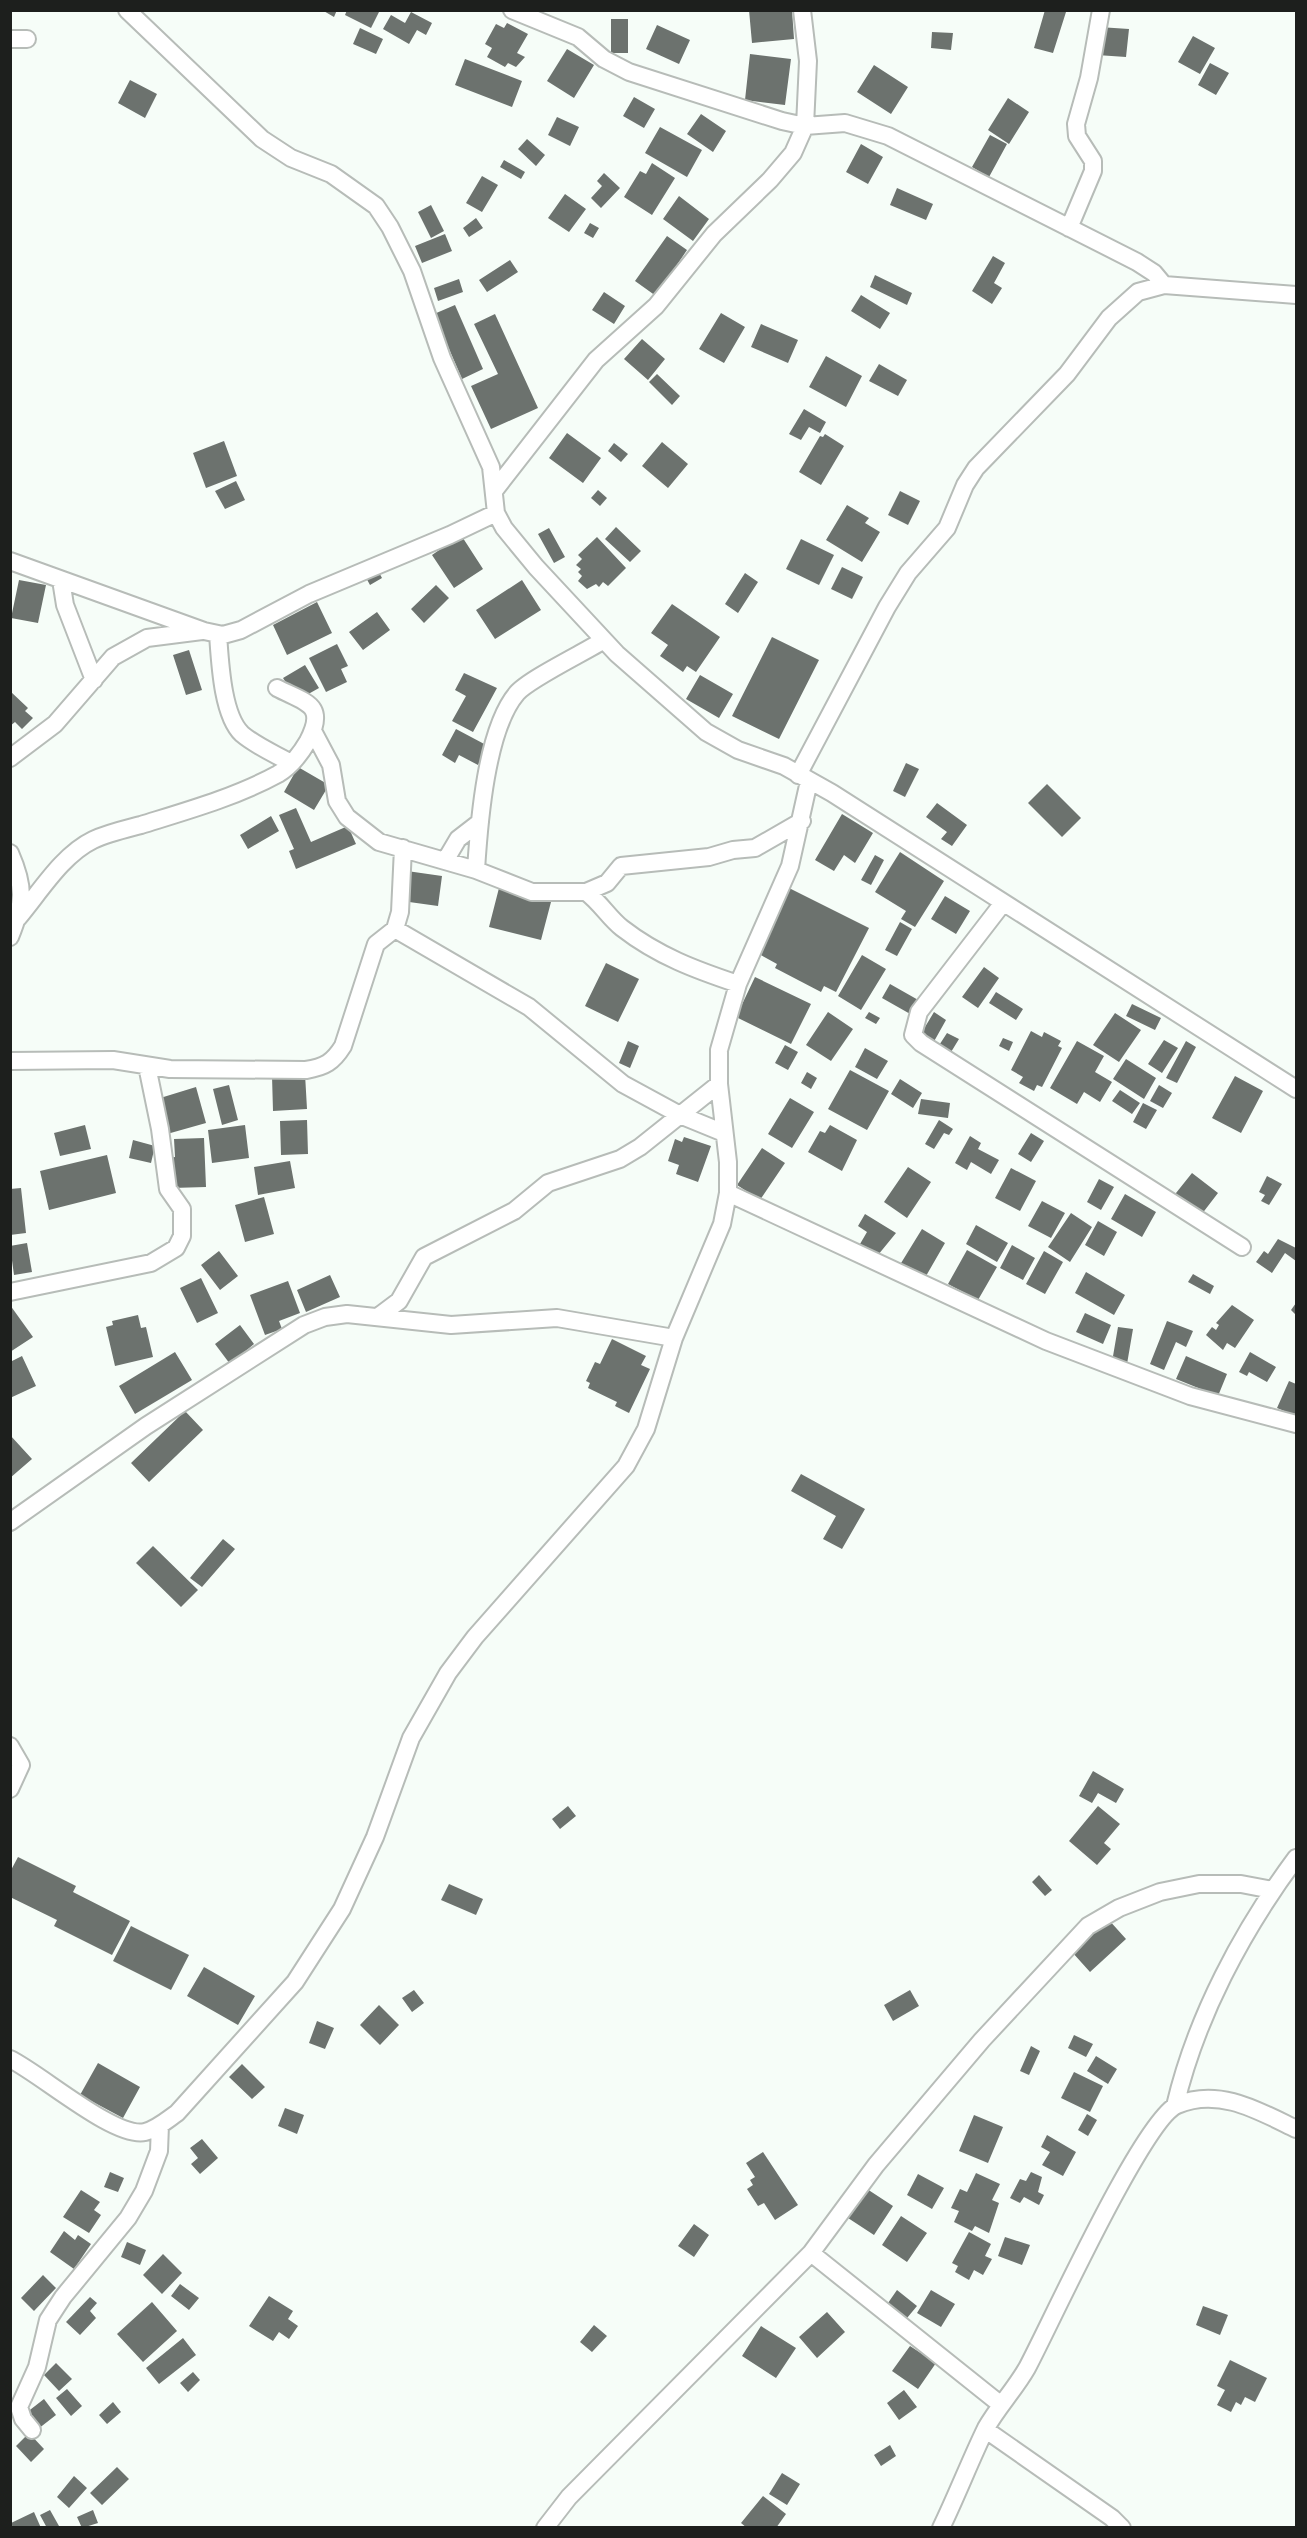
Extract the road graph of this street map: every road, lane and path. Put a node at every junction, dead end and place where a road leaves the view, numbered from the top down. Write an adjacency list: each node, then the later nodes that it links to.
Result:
1 (127, 10): 9 (street)
2 (512, 10): 5 (street)
3 (802, 10): 5 (street)
4 (1101, 10): 6 (street)
5 (805, 126): 6 (street); 9 (street)
6 (1069, 228): 7 (street)
7 (1164, 285): 8 (street); 20 (street)
8 (1296, 295)
9 (494, 491): 10 (street)
10 (496, 513): 13 (street); 14 (street)
11 (10, 561): 12 (street)
12 (62, 580): 13 (street); 15 (street)
13 (211, 632): 15 (street); 19 (street)
14 (604, 640): 20 (street); 22 (street)
15 (94, 680): 18 (street)
16 (277, 688): 17 (street)
17 (313, 731): 19 (street); 23 (street)
18 (10, 758)
19 (291, 763): 29 (street)
20 (804, 778): 21 (street); 28 (street)
21 (802, 821): 27 (street); 32 (street)
22 (480, 822): 25 (street); 26 (street)
23 (403, 849): 25 (street); 30 (street)
24 (10, 853): 29 (street)
25 (446, 861): 26 (street)
26 (476, 870): 27 (street)
27 (586, 892): 32 (street)
28 (1003, 903): 36 (street); 40 (street)
29 (18, 918): 31 (street)
30 (395, 929): 34 (street); 37 (street)
31 (10, 937)
32 (738, 984): 35 (street)
33 (10, 1061): 34 (street)
34 (147, 1066): 41 (street)
35 (719, 1084): 37 (street); 38 (street)
36 (1296, 1089)
37 (680, 1115): 38 (street); 42 (street)
38 (724, 1133): 39 (street)
39 (728, 1193): 43 (street); 44 (street)
40 (1242, 1247)
41 (10, 1292)
42 (379, 1316): 43 (street); 45 (street)
43 (674, 1338): 52 (street)
44 (1296, 1424)
45 (10, 1521)
46 (10, 1746): 47 (street)
47 (10, 1789)
48 (1296, 1858): 49 (street)
49 (1272, 1890): 51 (street); 54 (street)
50 (10, 2059): 52 (street)
51 (1175, 2106): 53 (street); 55 (street)
52 (160, 2125): 56 (street)
53 (1296, 2129)
54 (811, 2253): 55 (street); 59 (street)
55 (1000, 2404): 58 (street)
56 (15, 2405): 57 (street)
57 (32, 2430)
58 (986, 2430): 60 (street); 61 (street)
59 (545, 2528)
60 (941, 2528)
61 (1122, 2528)

